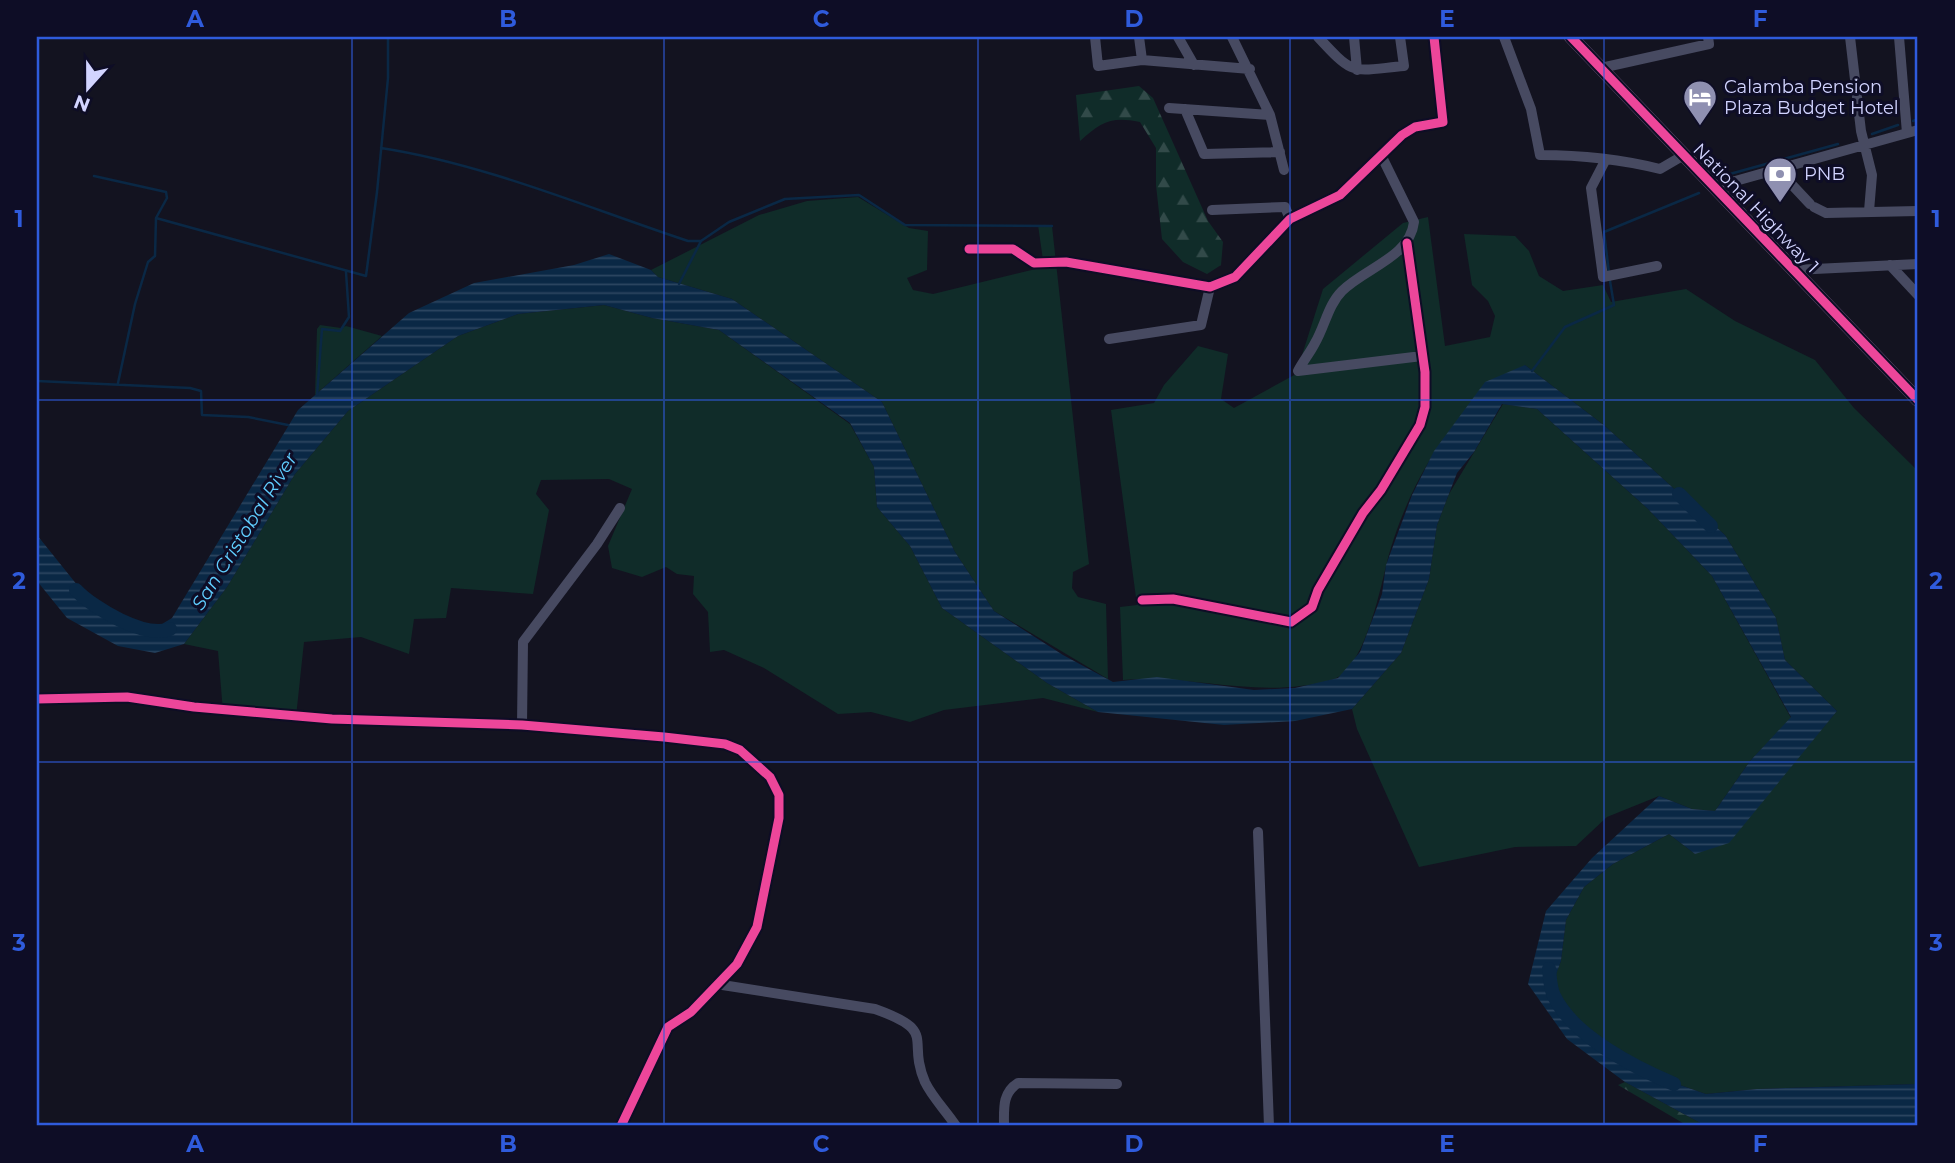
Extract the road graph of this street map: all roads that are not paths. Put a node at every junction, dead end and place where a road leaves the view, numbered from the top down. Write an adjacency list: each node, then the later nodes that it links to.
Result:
1 (1095, 37): 14 (street)
2 (1139, 37): 14 (street)
3 (1178, 37): 15 (street)
4 (1232, 37): 17 (street)
5 (1318, 37): 18 (street)
6 (1353, 37): 18 (street)
7 (1401, 37): 18 (street)
8 (1434, 37): 26 (street)
9 (1504, 37): 28 (street)
10 (1571, 37): 16 (highway, National Highway 1)
11 (1708, 37): 16 (street)
12 (1850, 37): 24 (street)
13 (1899, 37): 23 (street)
14 (1142, 60): 15 (street)
15 (1194, 65): 17 (street)
16 (1601, 68): 27 (highway, National Highway 1)
17 (1250, 69): 21 (street)
18 (1357, 70)
19 (1168, 108): 20 (street)
20 (1185, 109): 21 (street); 25 (street)
21 (1270, 115): 25 (street)
22 (1918, 130): 23 (street)
23 (1907, 133): 24 (street)
24 (1866, 145): 30 (street); 33 (street)
25 (1280, 152): 29 (street)
26 (1381, 155): 35 (street); 36 (street)
27 (1684, 155): 28 (street); 31 (highway, National Highway 1)
28 (1606, 159): 40 (street)
29 (1284, 170)
30 (1779, 171): 31 (street); 33 (street)
31 (1714, 187): 41 (highway, National Highway 1)
32 (1213, 210): 35 (street)
33 (1869, 211): 34 (street)
34 (1918, 211)
35 (1290, 219): 42 (street)
36 (1407, 243): 45 (street); 45 (street)
37 (969, 249): 42 (street)
38 (1918, 264): 39 (street)
39 (1890, 265): 41 (street); 43 (street)
40 (1657, 266)
41 (1794, 270): 46 (highway, National Highway 1)
42 (1210, 288): 44 (street)
43 (1918, 295)
44 (1109, 339)
45 (1422, 356): 48 (street)
46 (1918, 400)
47 (620, 508): 50 (street)
48 (1142, 600)
49 (37, 699): 50 (street)
50 (522, 725): 52 (street)
51 (1258, 832): 57 (street)
52 (716, 984): 54 (street); 55 (street)
53 (1117, 1084): 56 (street)
54 (621, 1126)
55 (956, 1126)
56 (1004, 1126)
57 (1269, 1126)

